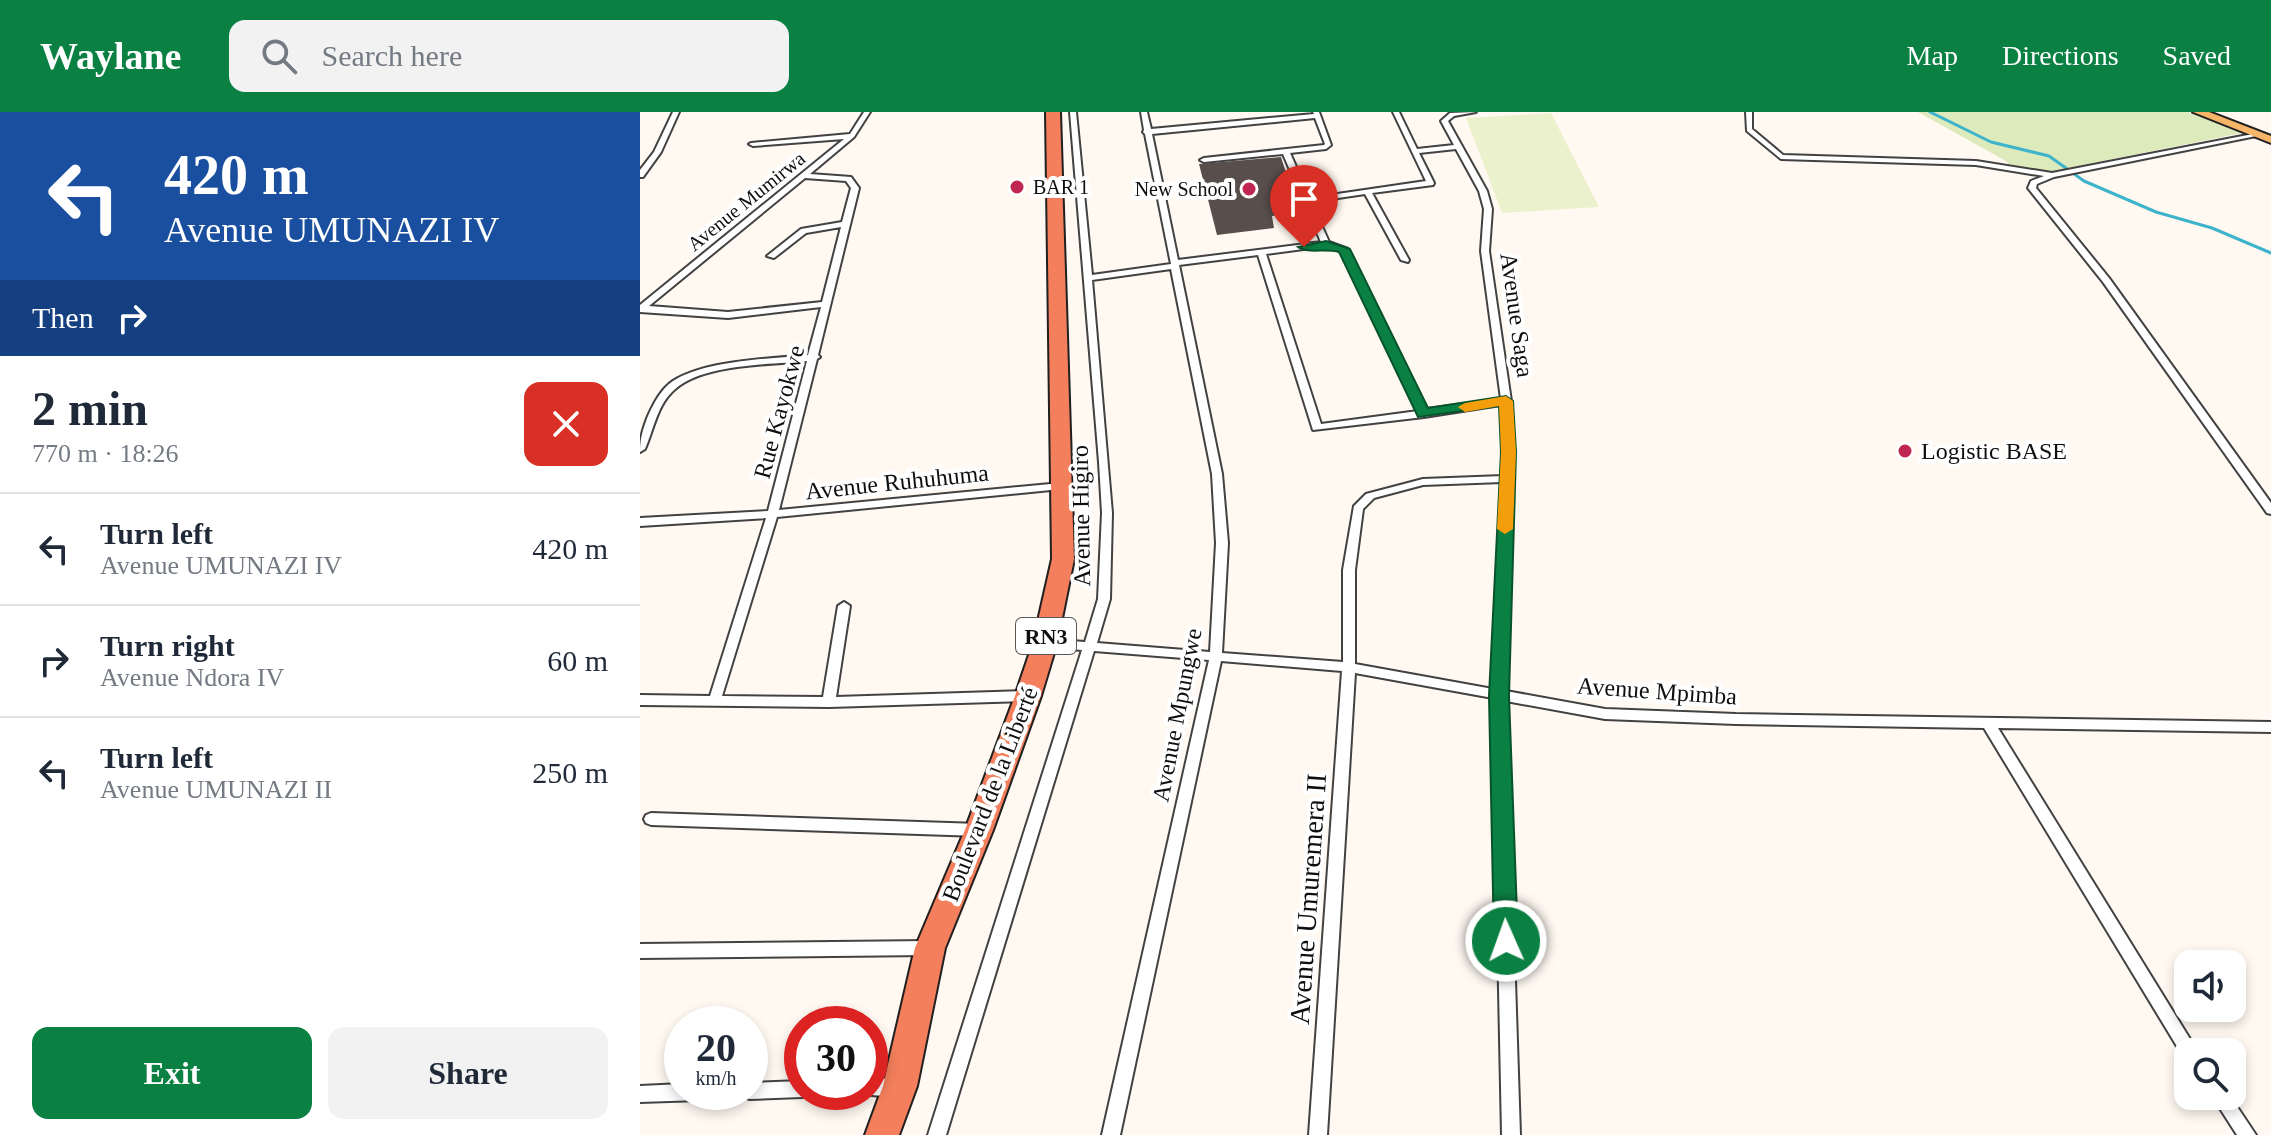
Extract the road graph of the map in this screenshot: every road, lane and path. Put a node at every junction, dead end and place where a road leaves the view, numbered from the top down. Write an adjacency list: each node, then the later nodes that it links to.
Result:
1 (676, 112): 18 (street)
2 (867, 112): 13 (street, Avenue Mumirwa)
3 (1053, 112): 4 (street); 43 (highway, Boulevard de la Liberté / RN3)
4 (1071, 112): 35 (street, Avenue Higiro)
5 (1144, 112): 11 (street, Avenue Mpungwe)
6 (1396, 112): 17 (street)
7 (1473, 112): 16 (street, Avenue Saga)
8 (1749, 112): 22 (street)
9 (2199, 112): 12 (main road)
10 (1317, 114): 11 (street); 19 (street)
11 (1146, 132): 34 (street, Avenue Mpungwe)
12 (2256, 134): 14 (main road); 24 (street)
13 (852, 136): 15 (street); 25 (street, Avenue Mumirwa)
14 (2271, 140)
15 (753, 144)
16 (1459, 147): 17 (street); 39 (street, Avenue Saga)
17 (1414, 151): 27 (street)
18 (657, 152): 20 (street); 23 (street)
19 (1286, 152): 21 (street); 28 (street)
20 (643, 154)
21 (1204, 160)
22 (2017, 169): 24 (street); 26 (street)
23 (640, 175)
24 (2052, 175): 26 (street)
25 (801, 176): 29 (street, Rue Kayokwe); 37 (street, Avenue Mumirwa)
26 (2032, 185): 44 (street)
27 (1368, 193): 28 (street); 33 (street)
28 (1308, 200): 30 (street)
29 (846, 224): 32 (street); 36 (street, Rue Kayokwe)
30 (1326, 244): 31 (street); 40 (street)
31 (1261, 252): 34 (street); 40 (street)
32 (771, 256)
33 (1405, 260)
34 (1175, 264): 35 (street); 50 (street, Avenue Mpungwe)
35 (1087, 278): 49 (street, Avenue Higiro)
36 (827, 304): 37 (street); 38 (street, Rue Kayokwe)
37 (640, 309)
38 (815, 357): 41 (street); 45 (street, Rue Kayokwe)
39 (1506, 401): 40 (street); 42 (street, Avenue Saga)
40 (1424, 414)
41 (640, 449)
42 (1507, 479): 51 (street, Avenue Umuremera II); 53 (street, Avenue Saga)
43 (1061, 486): 45 (street, Avenue Ruhuhuma); 48 (highway, Boulevard de la Liberté / RN3)
44 (2271, 511)
45 (773, 514): 46 (street, Avenue Ruhuhuma); 55 (street, Rue Kayokwe)
46 (640, 522)
47 (844, 606): 56 (street)
48 (1045, 643): 49 (street, Avenue Mpimba); 52 (highway, Boulevard de la Liberté / RN3)
49 (1091, 647): 50 (street, Avenue Mpimba); 70 (street, Avenue Higiro)
50 (1216, 656): 51 (street, Avenue Mpimba); 71 (street, Avenue Mpungwe)
51 (1349, 667): 53 (street, Avenue Mpimba); 72 (street, Avenue Umuremera II)
52 (1028, 696): 56 (street); 60 (highway, Boulevard de la Liberté / RN3)
53 (1499, 696): 57 (street, Avenue Mpimba); 73 (street, Avenue Saga)
54 (640, 700): 55 (street)
55 (714, 702): 56 (street)
56 (829, 702)
57 (1988, 723): 58 (street, Avenue Mpimba); 63 (street)
58 (2271, 727)
59 (651, 819): 60 (street)
60 (979, 830): 61 (highway, Boulevard de la Liberté / RN3)
61 (930, 948): 62 (street); 65 (highway, Boulevard de la Liberté / RN3)
62 (640, 951)
63 (2181, 1038)
64 (888, 1086): 65 (street)
65 (900, 1086): 69 (highway, Boulevard de la Liberté / RN3)
66 (664, 1093): 67 (street)
67 (640, 1094)
68 (2230, 1110): 74 (street)
69 (882, 1135)
70 (937, 1135)
71 (1111, 1135)
72 (1318, 1135)
73 (1511, 1135)
74 (2247, 1135)

